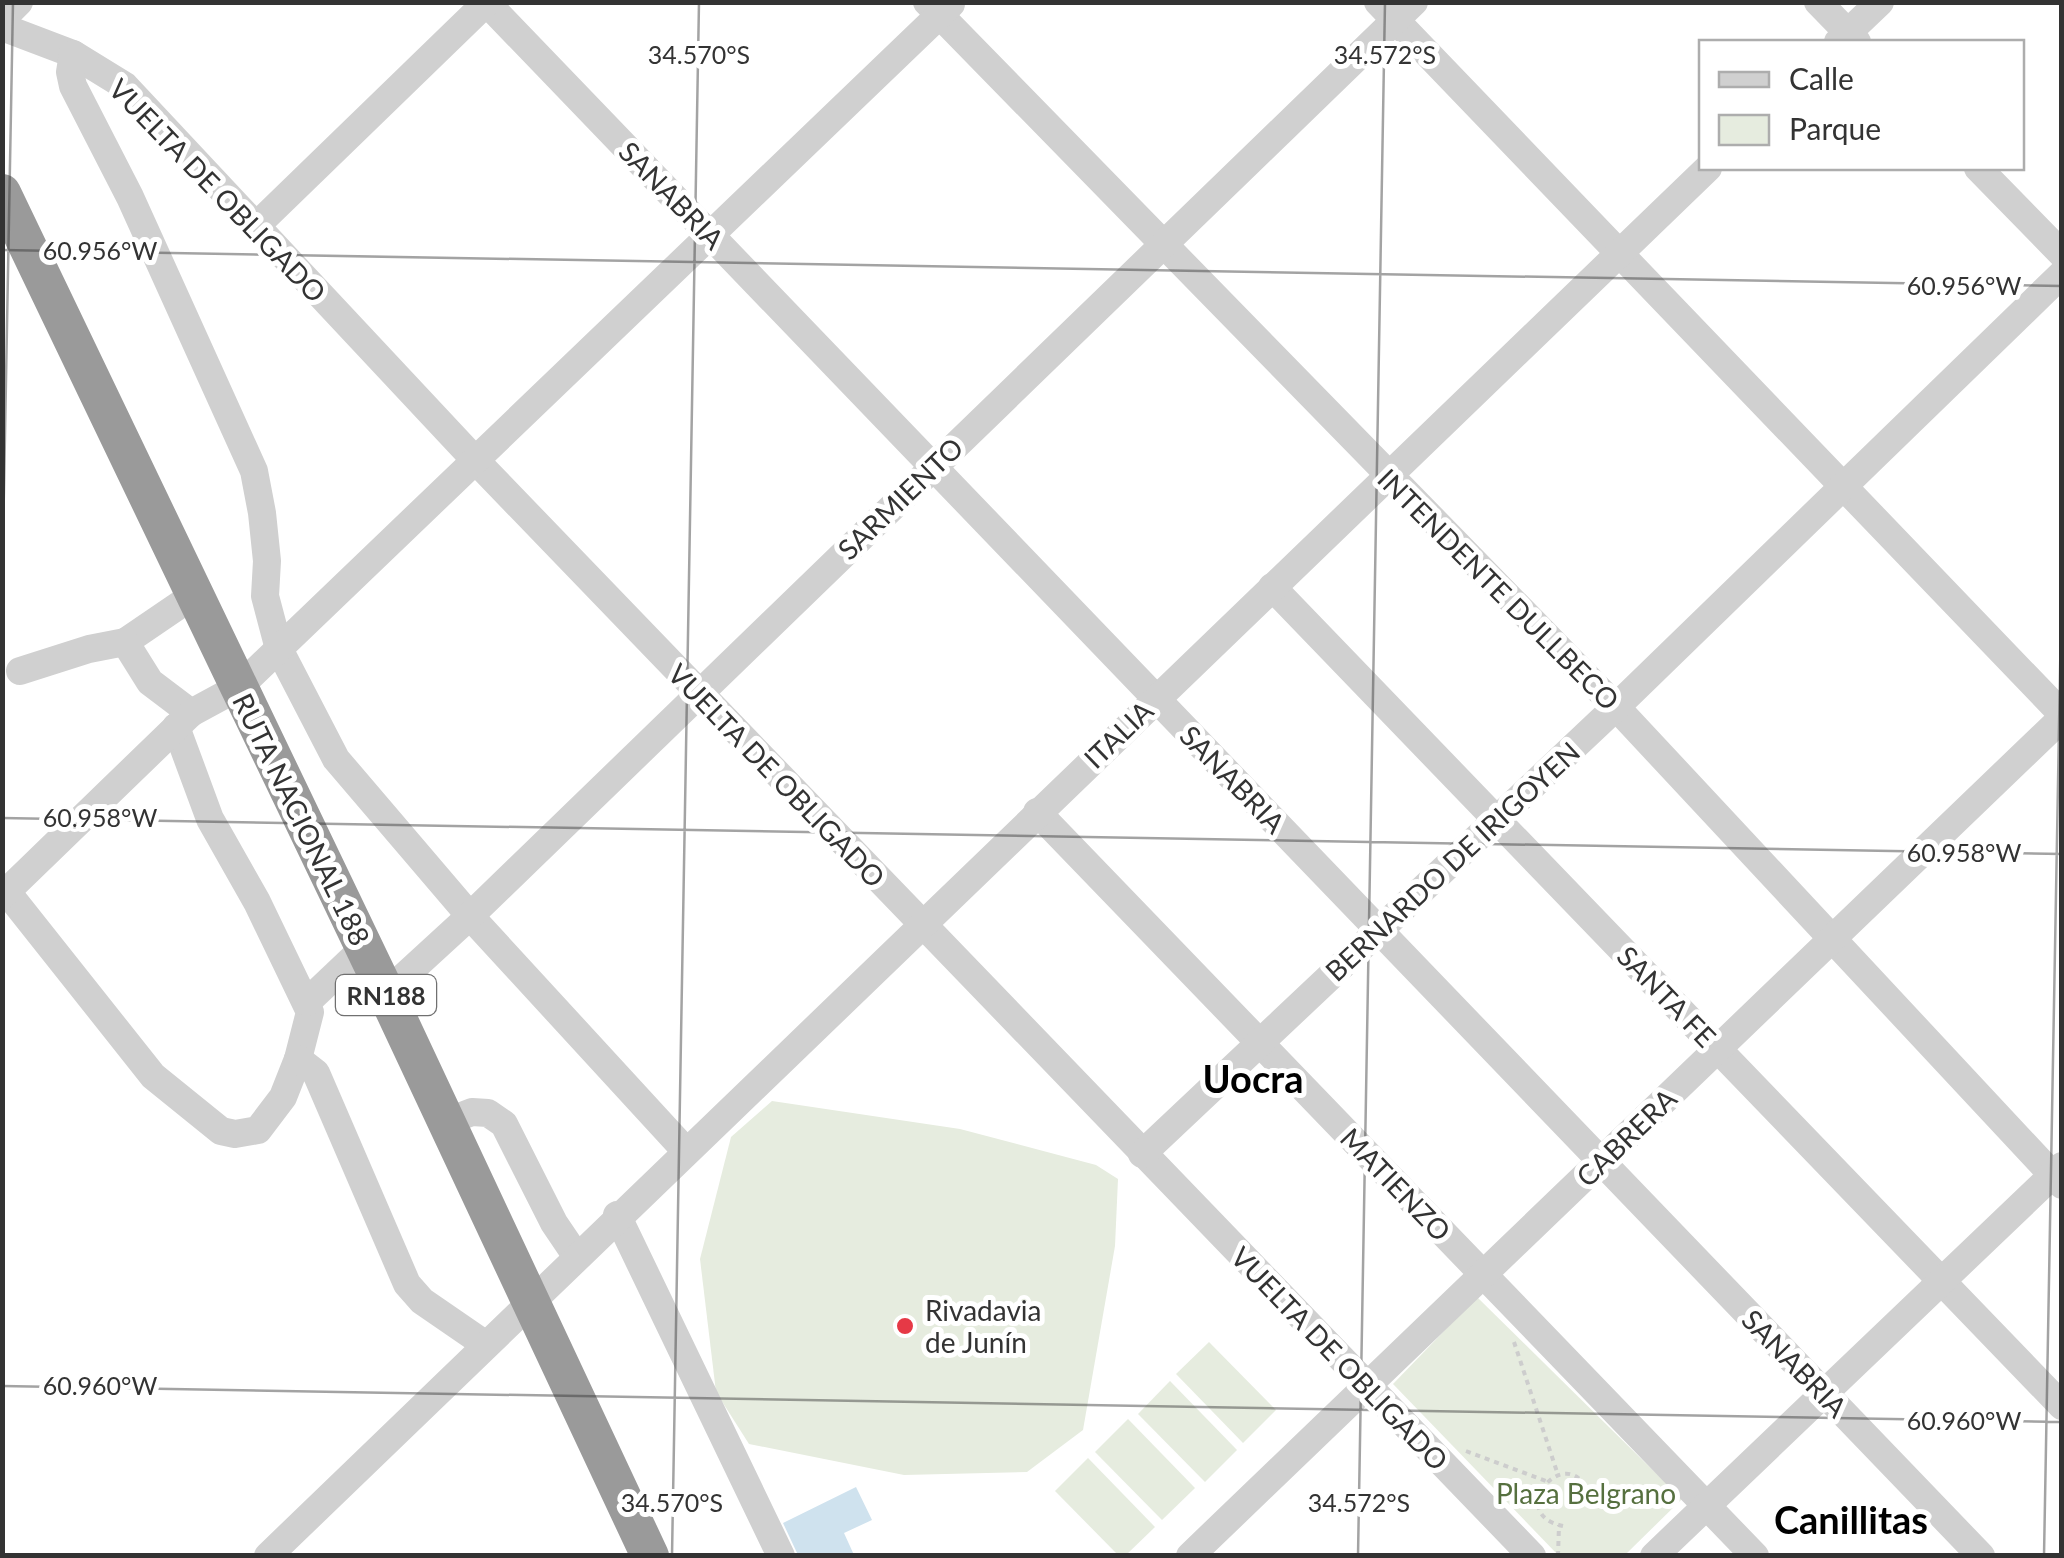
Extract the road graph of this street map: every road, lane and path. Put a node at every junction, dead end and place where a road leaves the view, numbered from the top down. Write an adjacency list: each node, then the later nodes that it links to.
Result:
1 (20, 2): 7 (street)
2 (1818, 2): 8 (street)
3 (1880, 2): 8 (street)
4 (487, 3): 13 (street); 14 (street, SANABRIA)
5 (940, 7): 14 (street); 15 (street, INTENDENTE DULLBECO)
6 (1396, 8): 15 (street, SARMIENTO); 16 (street)
7 (2, 23): 9 (street, VUELTA DE OBLIGADO)
8 (1848, 39)
9 (73, 54): 13 (street, VUELTA DE OBLIGADO); 26 (street)
10 (1706, 170): 16 (street, ITALIA)
11 (1980, 170): 17 (street)
12 (2, 192): 24 (highway, RUTA NACIONAL 188 / RN188)
13 (257, 224): 19 (street, VUELTA DE OBLIGADO)
14 (710, 235): 19 (street); 20 (street, SANABRIA)
15 (1161, 245): 20 (street, SARMIENTO); 21 (street, INTENDENTE DULLBECO)
16 (1619, 254): 21 (street, ITALIA); 22 (street)
17 (2062, 254)
18 (2062, 274): 22 (street, BERNARDO DE IRIGOYEN)
19 (476, 460): 26 (street); 29 (street, VUELTA DE OBLIGADO)
20 (933, 466): 29 (street, SARMIENTO); 30 (street, SANABRIA)
21 (1388, 475): 23 (street, ITALIA); 31 (street, INTENDENTE DULLBECO)
22 (1842, 486): 31 (street, BERNARDO DE IRIGOYEN); 32 (street)
23 (1272, 586): 30 (street, ITALIA); 35 (street, SANTA FE)
24 (194, 595): 25 (street); 28 (highway, RUTA NACIONAL 188 / RN188)
25 (125, 642): 27 (street); 33 (street)
26 (279, 649): 28 (street); 37 (street)
27 (20, 671)
28 (239, 687): 33 (street); 41 (highway, RUTA NACIONAL 188 / RN188)
29 (699, 694): 37 (street, SARMIENTO); 38 (street, VUELTA DE OBLIGADO)
30 (1156, 698): 34 (street, ITALIA); 39 (street, SANABRIA)
31 (1616, 707): 35 (street, BERNARDO DE IRIGOYEN); 40 (street, INTENDENTE DULLBECO)
32 (2062, 716): 40 (street, CABRERA)
33 (184, 720): 36 (street); 43 (street)
34 (1037, 812): 38 (street, ITALIA); 44 (street, MATIENZO)
35 (1496, 820): 39 (street, BERNARDO DE IRIGOYEN); 45 (street, SANTA FE)
36 (5, 894): 46 (street)
37 (470, 916): 42 (street, SARMIENTO); 48 (street)
38 (920, 924): 48 (street, ITALIA); 49 (street, VUELTA DE OBLIGADO)
39 (1379, 930): 44 (street, BERNARDO DE IRIGOYEN); 50 (street, SANABRIA)
40 (1832, 939): 45 (street, CABRERA); 51 (street, INTENDENTE DULLBECO)
41 (364, 948): 42 (highway, RUTA NACIONAL 188 / RN188); 43 (street)
42 (386, 993): 47 (highway, RUTA NACIONAL 188 / RN188)
43 (306, 1002): 46 (street)
44 (1260, 1042): 49 (street, BERNARDO DE IRIGOYEN); 54 (street, MATIENZO)
45 (1718, 1049): 50 (street, CABRERA); 55 (street, SANTA FE)
46 (298, 1059): 58 (street)
47 (446, 1122): 53 (street); 56 (highway, RUTA NACIONAL 188 / RN188)
48 (685, 1150): 52 (street, ITALIA)
49 (1142, 1154): 59 (street, VUELTA DE OBLIGADO)
50 (1601, 1161): 54 (street, CABRERA); 60 (street, SANABRIA)
51 (2058, 1175): 55 (street)
52 (618, 1215): 53 (street, ITALIA); 70 (street)
53 (576, 1257): 56 (street, ITALIA)
54 (1483, 1274): 59 (street, CABRERA); 67 (street, MATIENZO)
55 (1941, 1281): 60 (street); 61 (street, SANTA FE)
56 (531, 1304): 58 (street, ITALIA); 69 (highway, RUTA NACIONAL 188 / RN188)
57 (1514, 1343): 63 (path)
58 (486, 1345): 68 (street, ITALIA)
59 (1367, 1386): 71 (street, CABRERA); 72 (street, VUELTA DE OBLIGADO)
60 (1824, 1393): 67 (street); 76 (street, SANABRIA)
61 (2062, 1406)
62 (1461, 1450): 64 (path)
63 (1558, 1475): 64 (path); 65 (path)
64 (1546, 1481): 73 (path)
65 (1588, 1490): 66 (path); 67 (path)
66 (1590, 1498)
67 (1700, 1498): 74 (street); 75 (street, MATIENZO)
68 (268, 1556)
69 (650, 1556)
70 (781, 1556)
71 (1190, 1556)
72 (1532, 1556)
73 (1558, 1556)
74 (1654, 1556)
75 (1755, 1556)
76 (1981, 1556)

